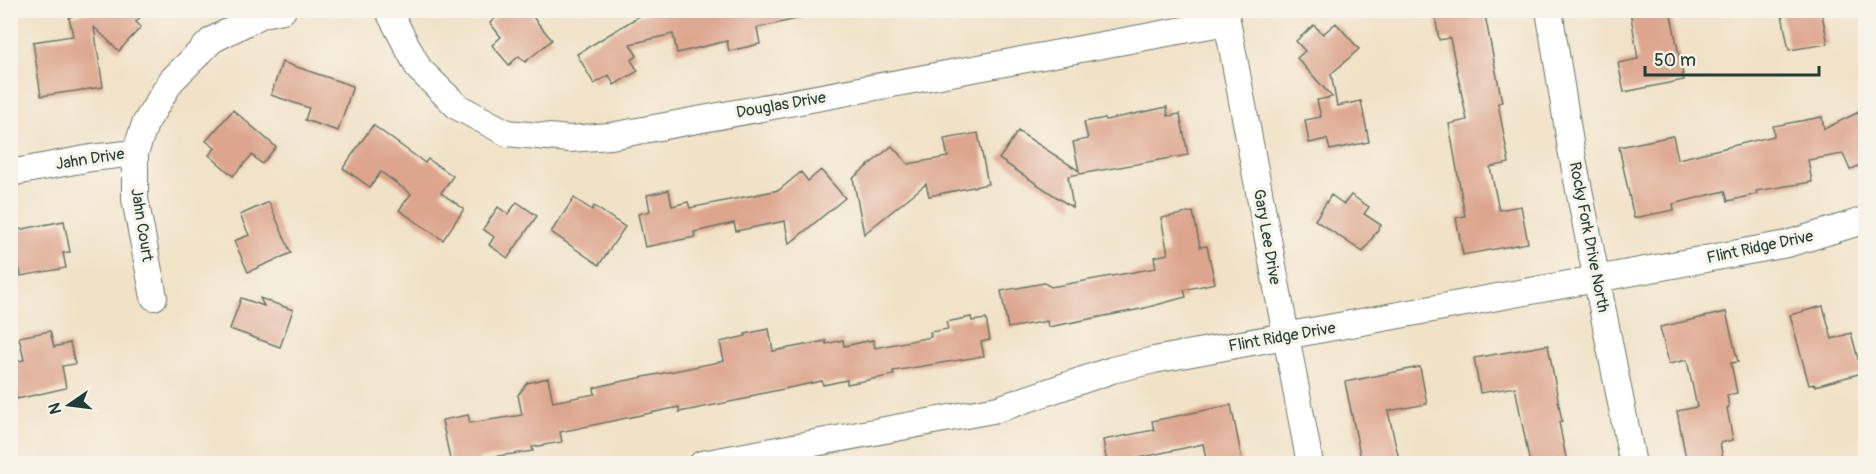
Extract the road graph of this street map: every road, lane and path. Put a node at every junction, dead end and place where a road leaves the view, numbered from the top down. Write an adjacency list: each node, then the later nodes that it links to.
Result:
1 (283, 10): 5 (street, Jahn Drive)
2 (388, 10): 4 (street, Douglas Drive)
3 (1549, 10): 8 (street, Rocky Fork Drive North)
4 (1226, 16): 10 (street, Gary Lee Drive)
5 (135, 153): 6 (street, Jahn Drive); 9 (street, Jahn Court)
6 (10, 173)
7 (1866, 220): 8 (street, Flint Ridge Drive)
8 (1597, 279): 10 (street, Flint Ridge Drive); 13 (street, Rocky Fork Drive North)
9 (154, 297)
10 (1285, 336): 11 (street, Flint Ridge Drive); 12 (street, Gary Lee Drive)
11 (702, 464)
12 (1310, 464)
13 (1634, 464)

